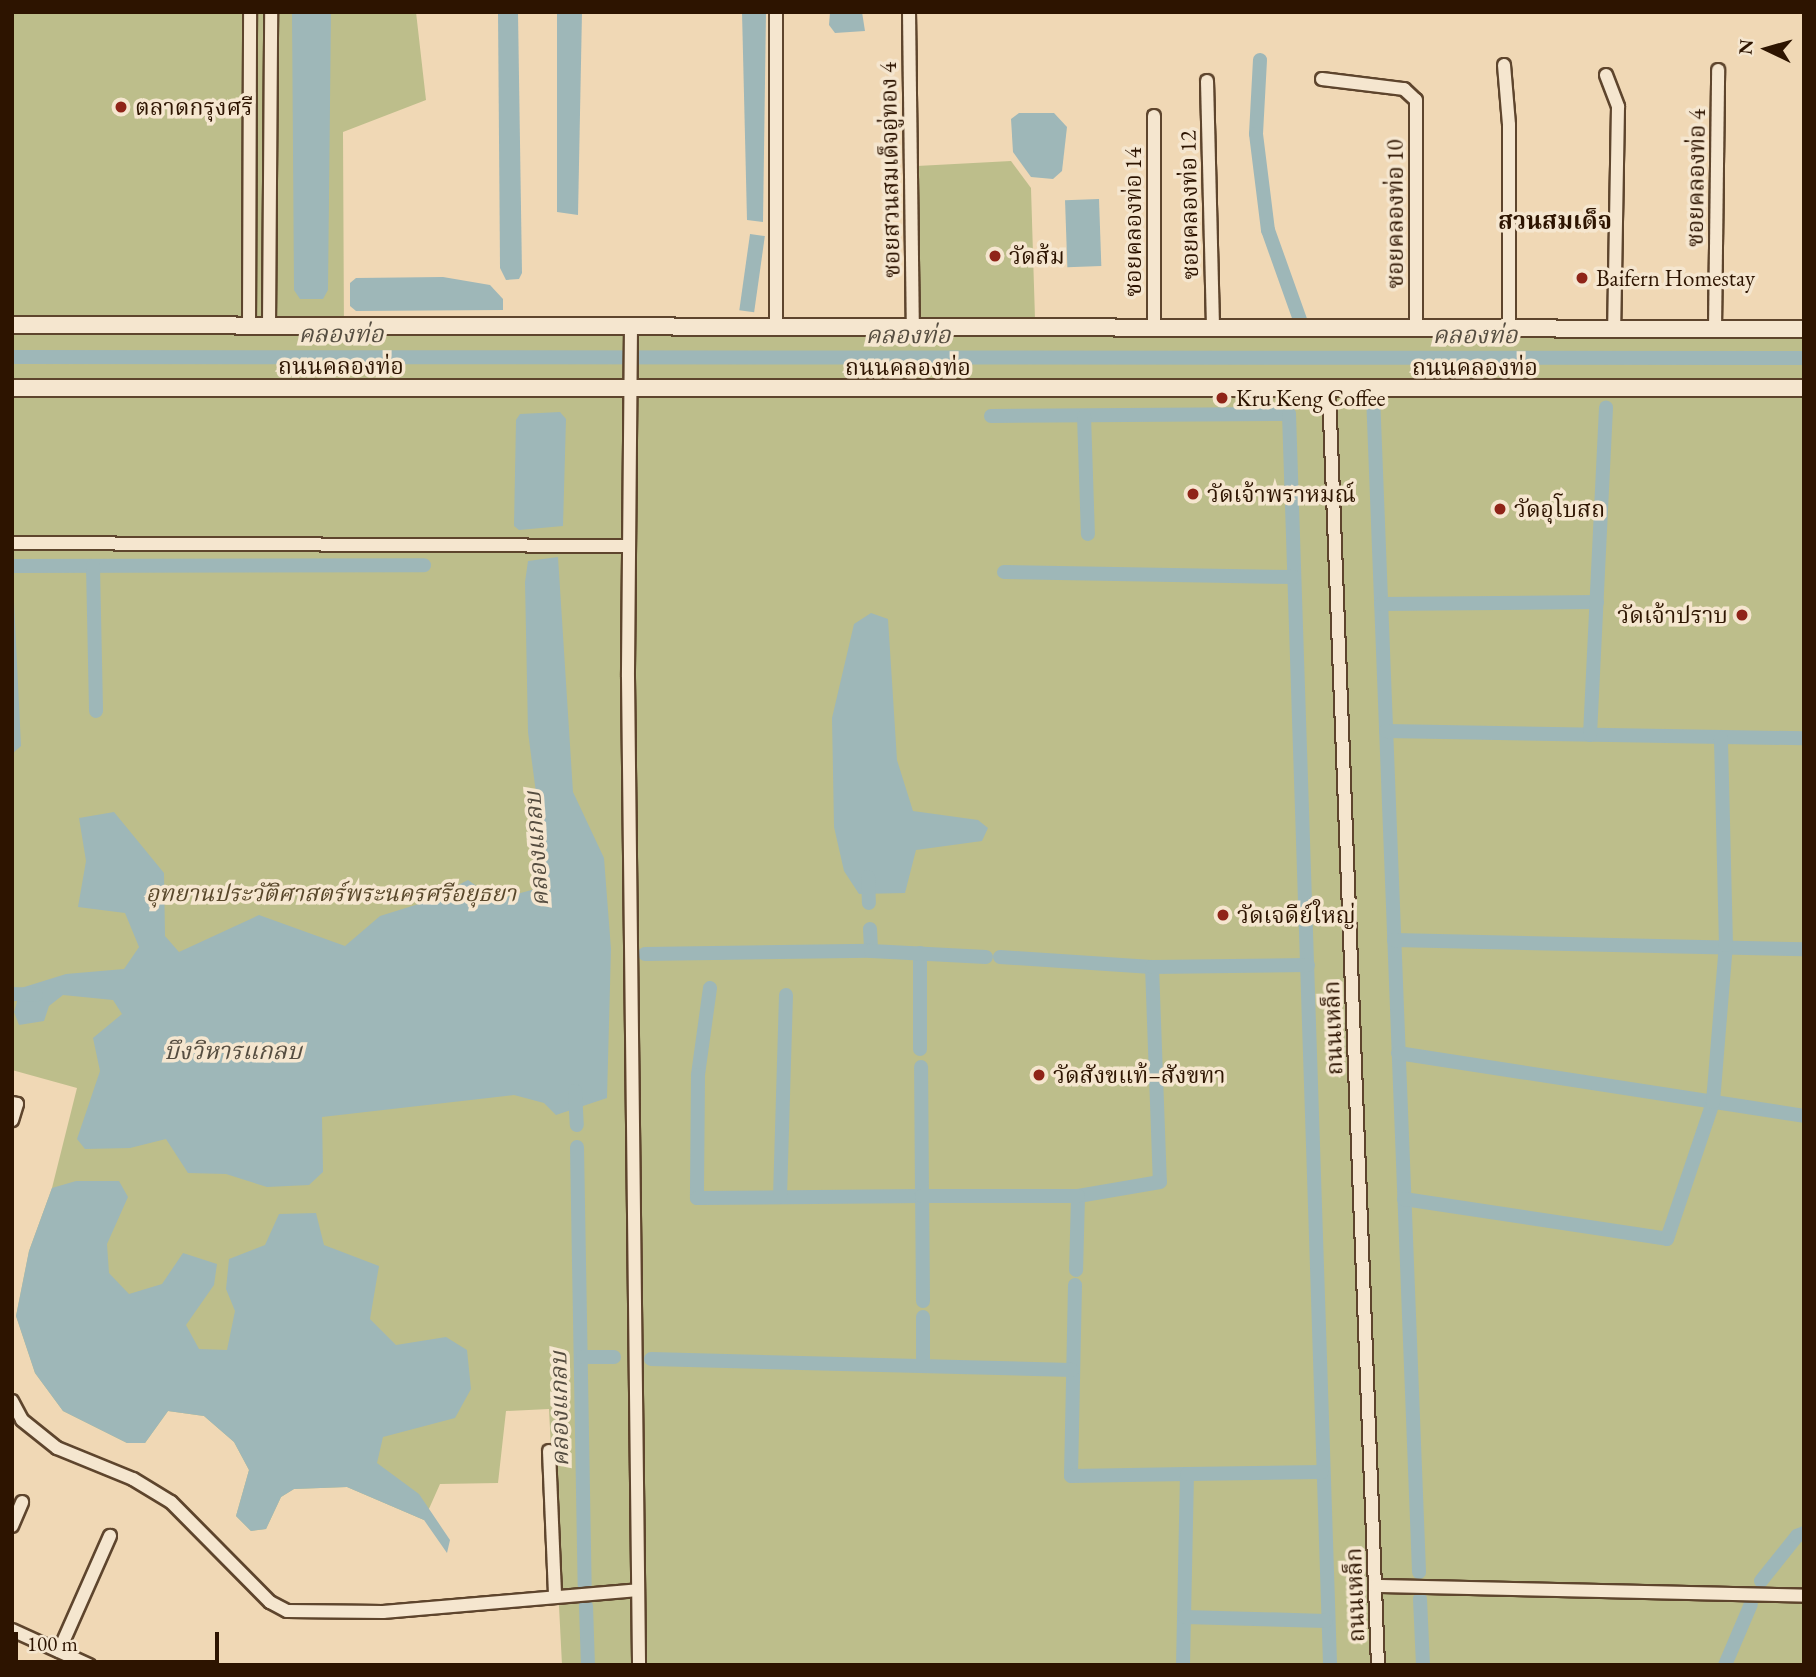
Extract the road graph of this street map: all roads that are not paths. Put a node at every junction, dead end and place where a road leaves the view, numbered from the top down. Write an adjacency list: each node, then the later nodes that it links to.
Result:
1 (250, 12): 12 (street)
2 (271, 12): 13 (street)
3 (776, 12): 14 (street)
4 (909, 12): 15 (street, ซอยสวนสมเด็จอู่ทอง 4)
5 (1504, 65): 19 (street)
6 (1718, 70): 21 (street, ซอยคลองท่อ 4)
7 (1606, 75): 20 (street)
8 (1322, 79): 18 (street, ซอยคลองท่อ 10)
9 (1208, 81): 17 (street, ซอยคลองท่อ 12)
10 (1154, 116): 16 (street, ซอยคลองท่อ 14)
11 (12, 325): 12 (street, ถนนคลองท่อ)
12 (249, 326): 13 (street, ถนนคลองท่อ)
13 (269, 326): 23 (street, ถนนคลองท่อ)
14 (776, 327): 15 (street, ถนนคลองท่อ); 23 (street, ถนนคลองท่อ)
15 (913, 327): 16 (street, ถนนคลองท่อ)
16 (1154, 328): 17 (street, ถนนคลองท่อ)
17 (1213, 328): 18 (street, ถนนคลองท่อ)
18 (1416, 328): 19 (street, ถนนคลองท่อ)
19 (1509, 329): 20 (street, ถนนคลองท่อ)
20 (1614, 329): 21 (street, ถนนคลองท่อ)
21 (1715, 329): 22 (street, ถนนคลองท่อ)
22 (1804, 329)
23 (630, 334): 24 (street)
24 (630, 383): 25 (street, ถนนคลองท่อ); 27 (street, ถนนคลองท่อ); 29 (street)
25 (12, 388)
26 (1804, 388): 27 (street, ถนนคลองท่อ)
27 (1329, 390): 37 (street, ถนนเหล็ก)
28 (12, 543): 29 (street)
29 (629, 545): 38 (street)
30 (12, 1103): 31 (street)
31 (12, 1120)
32 (12, 1401): 40 (street)
33 (548, 1451): 40 (street)
34 (22, 1502): 35 (street)
35 (12, 1525)
36 (110, 1536): 42 (street)
37 (1376, 1586): 39 (street); 45 (street, ถนนเหล็ก)
38 (638, 1590): 40 (street); 44 (street)
39 (1804, 1596)
40 (555, 1597)
41 (12, 1630): 42 (street)
42 (59, 1651): 43 (street)
43 (89, 1665)
44 (639, 1665)
45 (1378, 1665)

